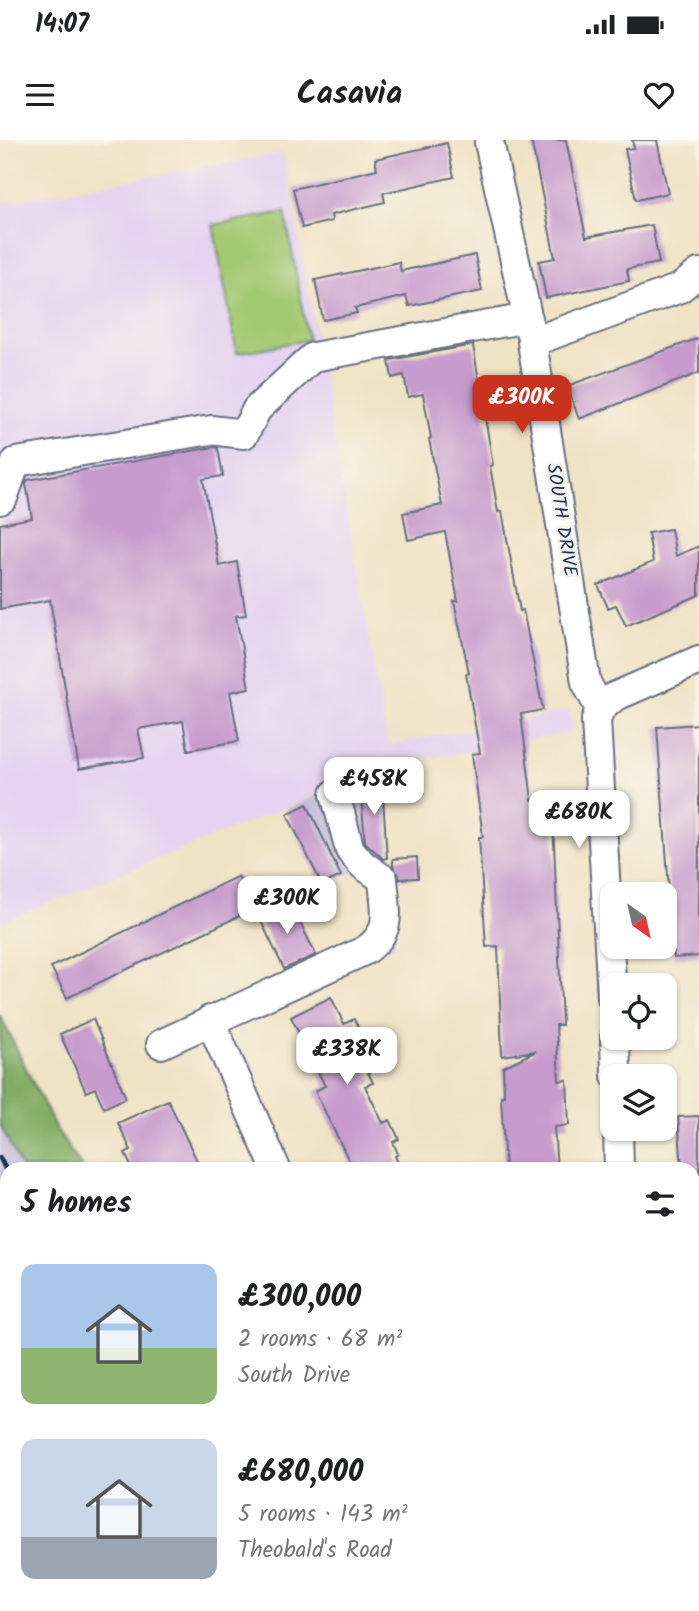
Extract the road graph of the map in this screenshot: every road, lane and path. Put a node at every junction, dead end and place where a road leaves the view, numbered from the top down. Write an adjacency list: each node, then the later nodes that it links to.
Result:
1 (489, 142): 3 (street, SOUTH DRIVE)
2 (698, 274): 3 (street)
3 (530, 330): 4 (street); 6 (street, SOUTH DRIVE)
4 (0, 499)
5 (699, 660): 6 (street)
6 (600, 709): 8 (street)
7 (335, 794): 9 (street)
8 (611, 973)
9 (210, 1020): 10 (street); 12 (street)
10 (161, 1044)
11 (618, 1141): 13 (street)
12 (273, 1162)
13 (619, 1162)

